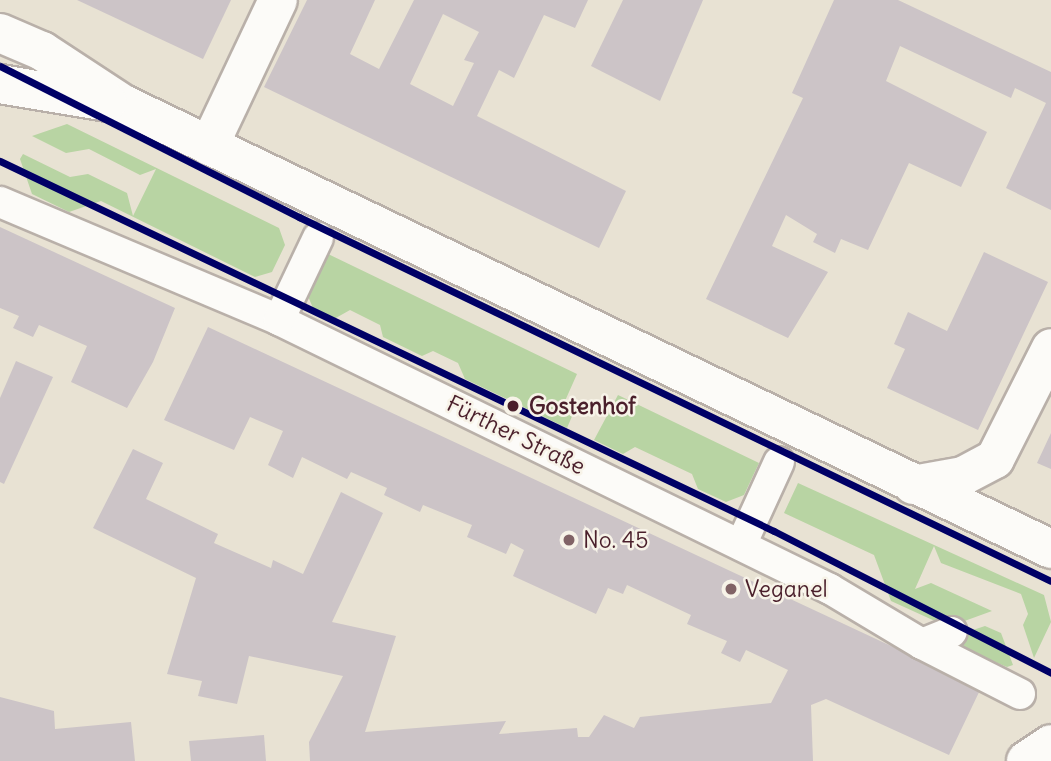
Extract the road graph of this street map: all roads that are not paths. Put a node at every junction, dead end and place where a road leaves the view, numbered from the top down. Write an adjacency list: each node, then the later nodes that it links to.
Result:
1 (278, 0): 5 (main road)
2 (0, 33): 4 (main road)
3 (0, 84): 4 (main road)
4 (123, 104): 5 (main road)
5 (209, 146): 11 (main road)
6 (0, 202): 8 (street, Fürther Straße)
7 (318, 238): 8 (street)
8 (279, 320): 12 (street, Fürther Straße)
9 (1051, 348): 11 (main road)
10 (779, 462): 12 (street)
11 (913, 485): 13 (main road)
12 (741, 545): 15 (street, Fürther Straße)
13 (1046, 551)
14 (952, 632): 15 (street)
15 (922, 644): 16 (street, Fürther Straße)
16 (1020, 694)
17 (1051, 744): 18 (main road)
18 (1027, 761)

